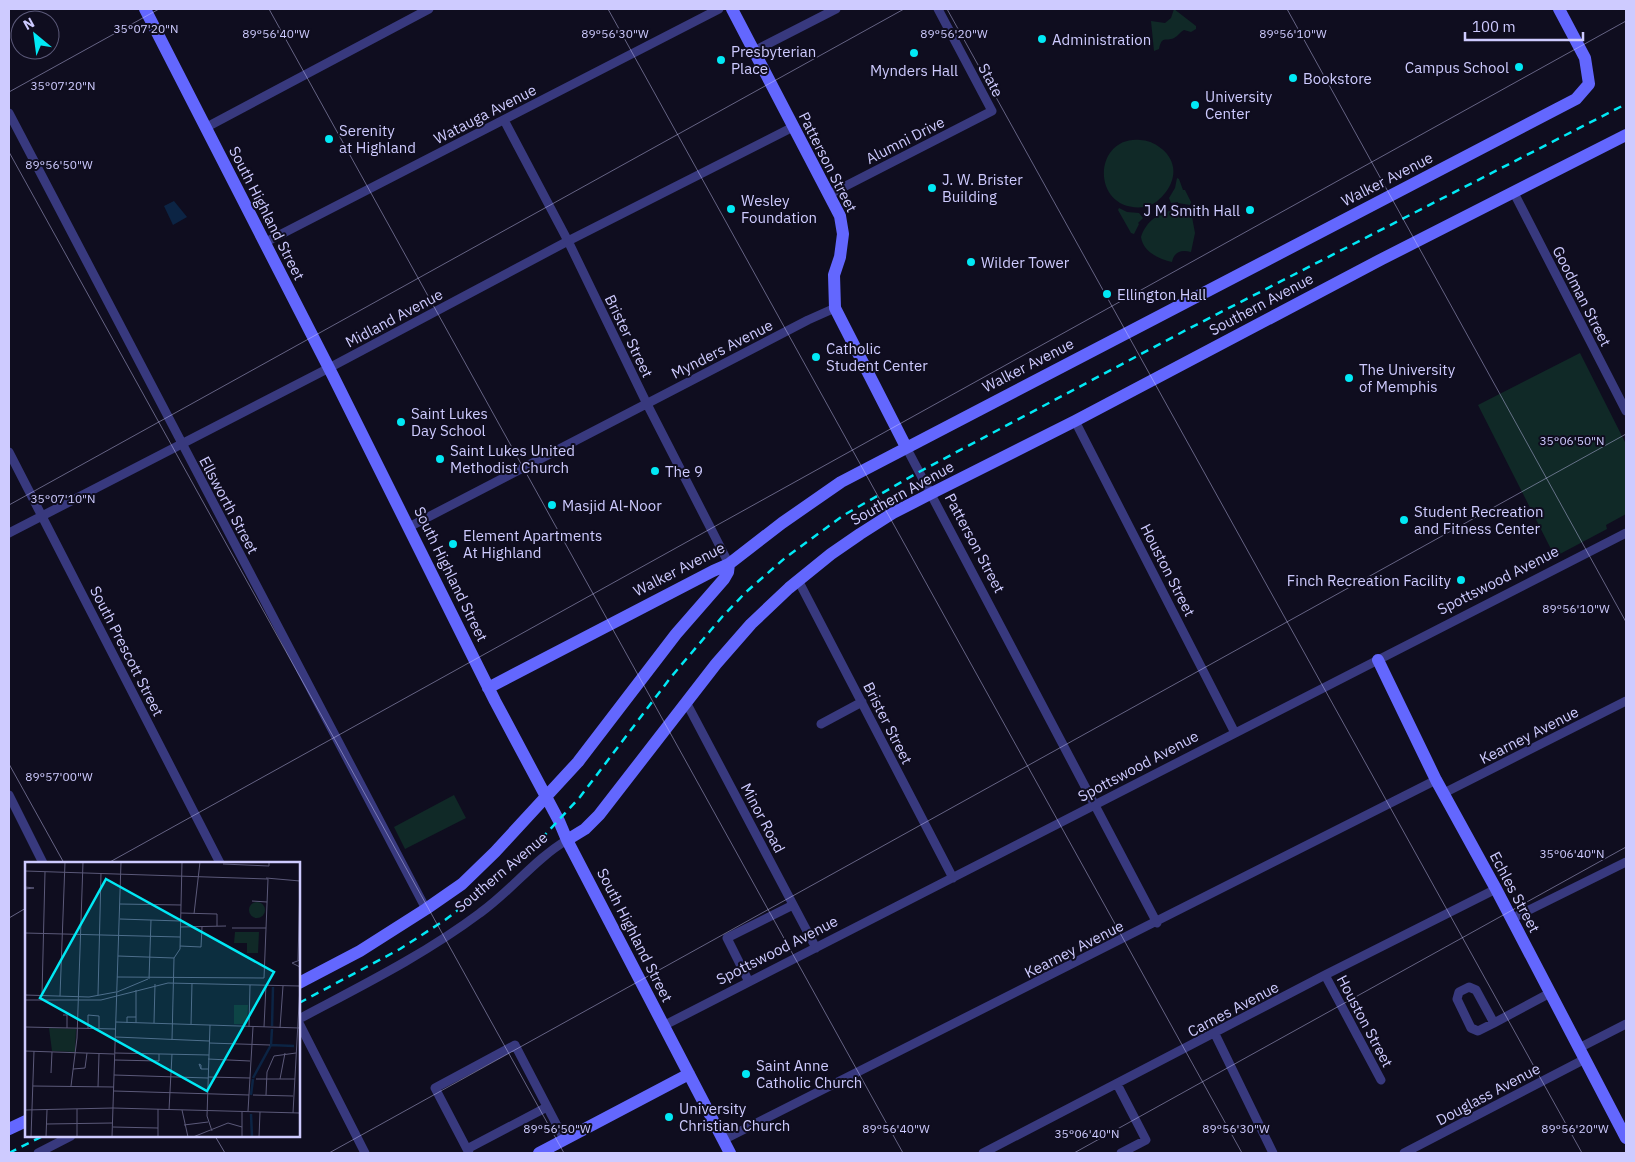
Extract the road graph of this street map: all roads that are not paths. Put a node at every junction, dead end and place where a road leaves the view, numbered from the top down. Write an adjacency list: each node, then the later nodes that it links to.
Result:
1 (144, 9): 13 (street, South Highland Street)
2 (429, 9): 13 (street)
3 (719, 9): 11 (street, Watauga Avenue)
4 (732, 9): 8 (street, Patterson Street)
5 (836, 9): 8 (street)
6 (938, 9): 9 (street, State)
7 (1559, 9): 25 (street, Walker Avenue)
8 (754, 51): 12 (street, Patterson Street)
9 (992, 111): 16 (street, Alumni Drive)
10 (9, 112): 24 (street, Ellsworth Street)
11 (504, 120): 17 (street, Brister Street); 18 (street, Watauga Avenue)
12 (793, 127): 16 (street, Patterson Street); 17 (street, Midland Avenue)
13 (205, 128): 18 (street, South Highland Street)
14 (1626, 135): 15 (street, Southern Avenue)
15 (1514, 193): 22 (street, Goodman Street); 23 (street, Southern Avenue)
16 (830, 194): 19 (street, Patterson Street)
17 (568, 242): 20 (street, Midland Avenue); 21 (street, Brister Street)
18 (264, 243): 20 (street, South Highland Street)
19 (835, 308): 21 (street, Mynders Avenue); 25 (street, Patterson Street)
20 (329, 368): 24 (street, Midland Avenue); 29 (street, South Highland Street)
21 (647, 404): 29 (street, Mynders Avenue); 32 (street, Brister Street)
22 (1626, 411)
23 (1075, 420): 27 (street, Southern Avenue); 40 (street, Houston Street)
24 (181, 443): 28 (street, Midland Avenue); 53 (street, Ellsworth Street)
25 (906, 447): 27 (street, Patterson Street); 32 (street, Walker Avenue)
26 (9, 452): 28 (street, South Prescott Street)
27 (930, 494): 33 (street, Southern Avenue); 45 (street, Patterson Street)
28 (42, 515): 30 (street, Midland Avenue); 48 (street, South Prescott Street)
29 (409, 527): 35 (street, South Highland Street)
30 (9, 533)
31 (1626, 533): 34 (street, Spottswood Avenue)
32 (729, 564): 35 (street, Walker Avenue); 44 (street, Southern Avenue)
33 (798, 580): 37 (street, Southern Avenue); 38 (street, Brister Street)
34 (1378, 660): 40 (street, Spottswood Avenue); 41 (street, Echles Street)
35 (488, 688): 44 (street, South Highland Street)
36 (1626, 701): 42 (street, Kearney Avenue)
37 (686, 702): 46 (street, Southern Avenue); 52 (street, Minor Road)
38 (862, 702): 39 (street); 50 (street, Brister Street)
39 (821, 724)
40 (1235, 733): 45 (street, Spottswood Avenue)
41 (1436, 780): 42 (street, Echles Street); 55 (street, Kearney Avenue)
42 (1444, 793): 51 (street, Echles Street)
43 (9, 795): 47 (street)
44 (546, 797): 46 (street, South Highland Street); 53 (street, Southern Avenue)
45 (1096, 806): 50 (street, Spottswood Avenue); 55 (street, Patterson Street)
46 (568, 840): 61 (street, Southern Avenue); 65 (street, South Highland Street)
47 (42, 862)
48 (219, 862)
49 (1626, 862): 54 (street)
50 (953, 878): 56 (street, Spottswood Avenue)
51 (1496, 889): 54 (street, Echles Street); 57 (street, Carnes Avenue)
52 (793, 905): 56 (street, Minor Road); 59 (street)
53 (426, 909): 58 (street, Southern Avenue)
54 (1511, 919): 60 (street, Echles Street)
55 (1157, 923): 77 (street, Kearney Avenue)
56 (816, 948): 59 (street, Spottswood Avenue)
57 (1325, 975): 66 (street, Carnes Avenue); 69 (street, Houston Street)
58 (300, 981)
59 (749, 982): 65 (street, Spottswood Avenue)
60 (1550, 992): 62 (street); 67 (street, Echles Street)
61 (300, 1018)
62 (1494, 1023): 62 (street)
63 (1626, 1024): 67 (street, Douglass Avenue)
64 (300, 1025): 80 (street)
65 (663, 1026): 68 (street, South Highland Street)
66 (1215, 1034): 70 (street, Carnes Avenue); 85 (street)
67 (1582, 1053): 75 (street, Echles Street); 86 (street, Douglass Avenue)
68 (689, 1074): 76 (street); 77 (street, South Highland Street)
69 (1381, 1080)
70 (1117, 1084): 83 (street, Carnes Avenue); 84 (street)
71 (547, 1107): 76 (street); 78 (street); 78 (street)
72 (25, 1121): 73 (street)
73 (9, 1129)
74 (69, 1137): 79 (street)
75 (1626, 1138)
76 (564, 1139): 81 (street)
77 (723, 1140): 82 (street, South Highland Street)
78 (468, 1151)
79 (38, 1153)
80 (365, 1153)
81 (539, 1153)
82 (730, 1153)
83 (983, 1153)
84 (1121, 1153)
85 (1273, 1153)
86 (1404, 1153)

